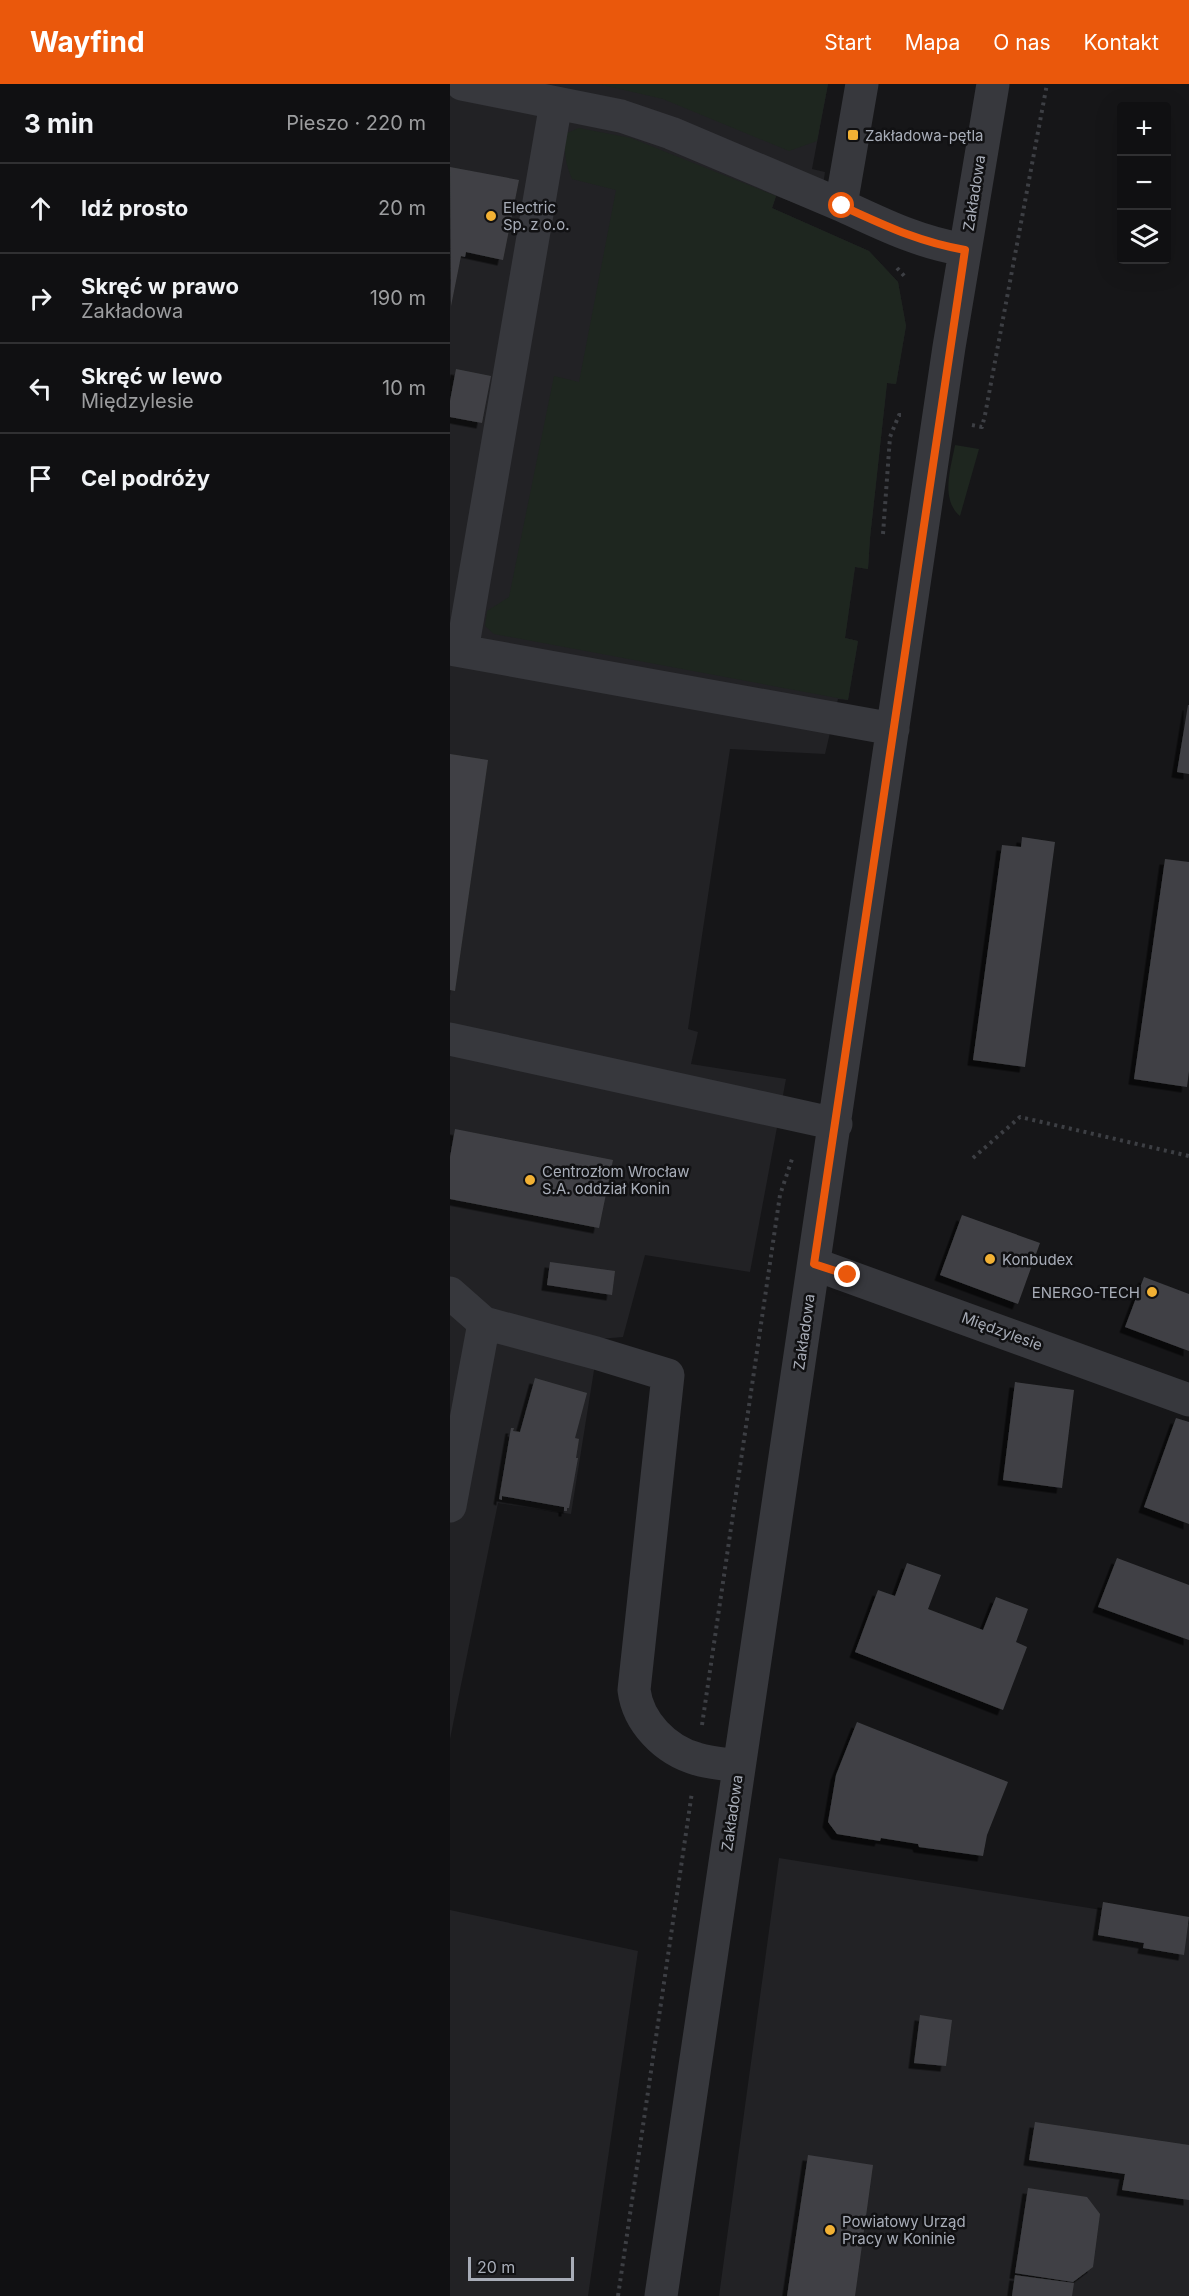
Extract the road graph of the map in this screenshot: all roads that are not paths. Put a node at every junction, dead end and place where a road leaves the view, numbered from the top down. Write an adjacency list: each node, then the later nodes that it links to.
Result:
1 (462, 84): 4 (street)
2 (862, 84): 5 (street)
3 (993, 84): 6 (street, Zakładowa)
4 (556, 103): 5 (street); 7 (street)
5 (842, 206): 6 (street)
6 (965, 250): 8 (street, Zakładowa)
7 (456, 650): 8 (street)
8 (893, 729): 10 (street, Zakładowa)
9 (450, 1038): 10 (street)
10 (836, 1124): 11 (street, Zakładowa)
11 (814, 1264): 14 (street, Międzylesie); 16 (street, Zakładowa)
12 (450, 1293): 13 (street)
13 (484, 1323): 15 (street); 16 (street)
14 (1189, 1400)
15 (450, 1506)
16 (739, 1766): 17 (street, Zakładowa)
17 (661, 2296)

